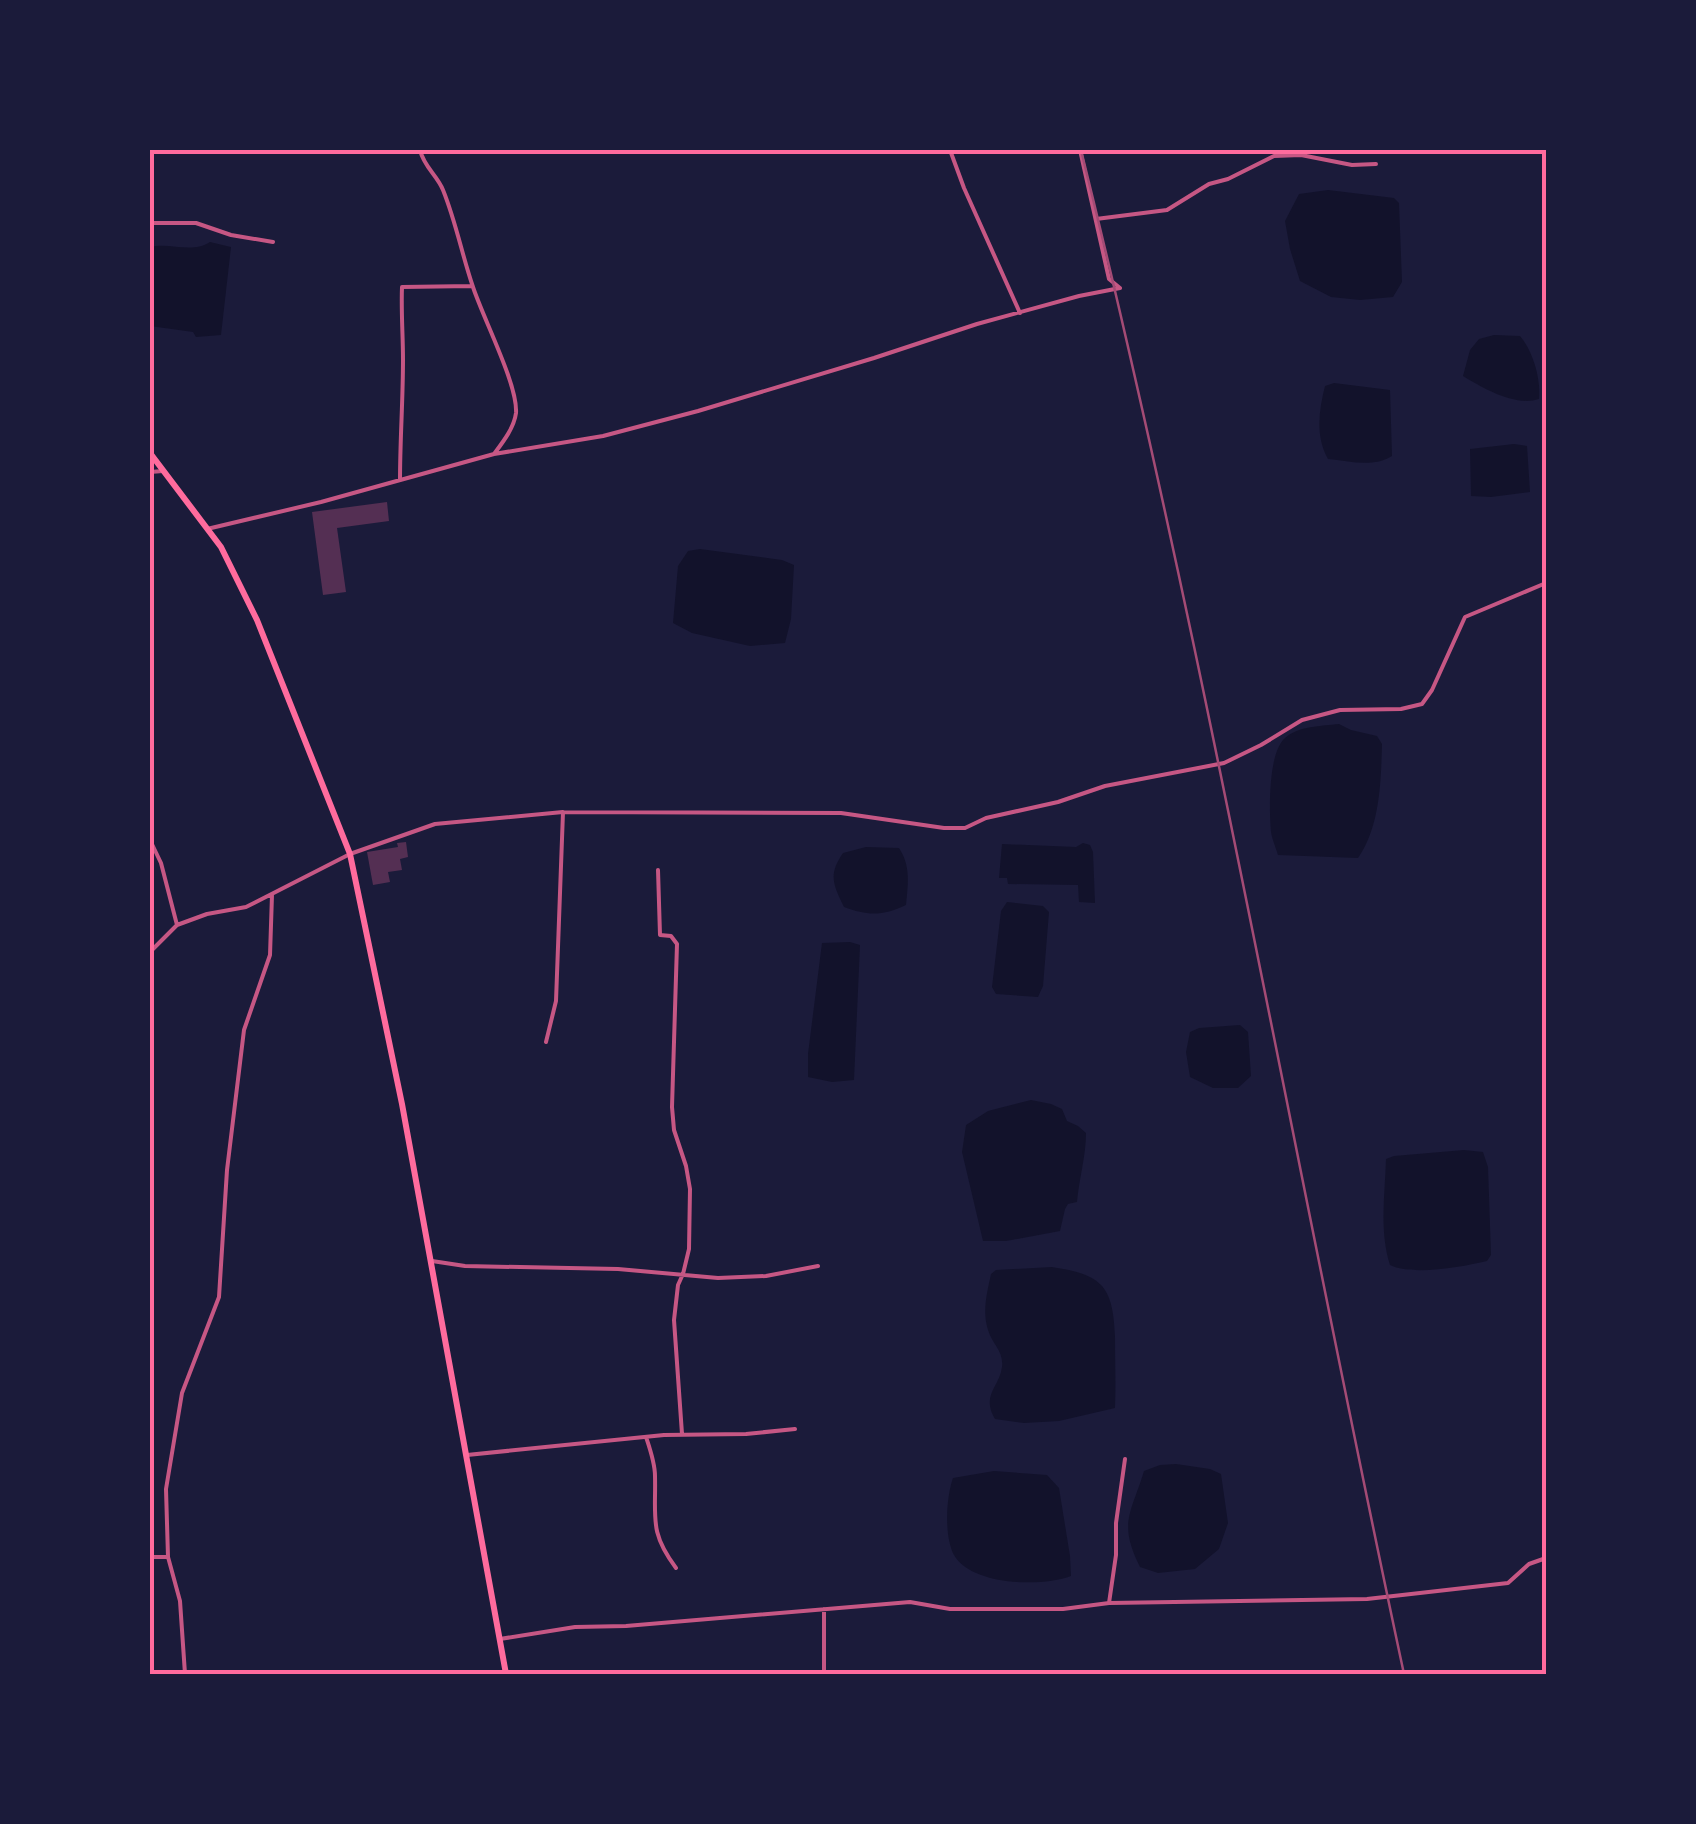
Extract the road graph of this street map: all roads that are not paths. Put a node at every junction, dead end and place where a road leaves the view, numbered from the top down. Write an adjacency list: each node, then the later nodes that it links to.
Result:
1 (420, 150): 8 (street)
2 (950, 150): 9 (street)
3 (1080, 150): 5 (street)
4 (1376, 164): 5 (street)
5 (1096, 219): 9 (street)
6 (150, 223): 7 (street)
7 (273, 242)
8 (472, 286): 11 (street); 14 (street)
9 (1020, 313): 11 (street)
10 (150, 453): 12 (main road)
11 (494, 454): 14 (street)
12 (163, 471): 13 (street); 15 (main road)
13 (150, 472)
14 (400, 480): 15 (street)
15 (207, 529): 19 (main road)
16 (1546, 584): 17 (street)
17 (563, 812): 19 (street); 24 (street)
18 (150, 840): 22 (street)
19 (350, 854): 21 (street); 25 (main road)
20 (658, 870): 27 (street)
21 (272, 894): 22 (street); 33 (street)
22 (177, 925): 23 (street)
23 (150, 952)
24 (546, 1042)
25 (432, 1261): 27 (street); 31 (main road)
26 (818, 1266): 27 (street)
27 (683, 1274): 29 (street)
28 (795, 1429): 29 (street)
29 (682, 1434): 30 (street)
30 (646, 1436): 31 (street); 36 (street)
31 (466, 1456): 39 (main road)
32 (1126, 1460): 37 (street)
33 (168, 1557): 34 (street); 40 (street)
34 (150, 1558)
35 (1546, 1558): 37 (street)
36 (676, 1568)
37 (1108, 1602): 38 (street)
38 (824, 1610): 39 (street); 42 (street)
39 (500, 1639): 41 (main road)
40 (185, 1674)
41 (506, 1674)
42 (824, 1674)

